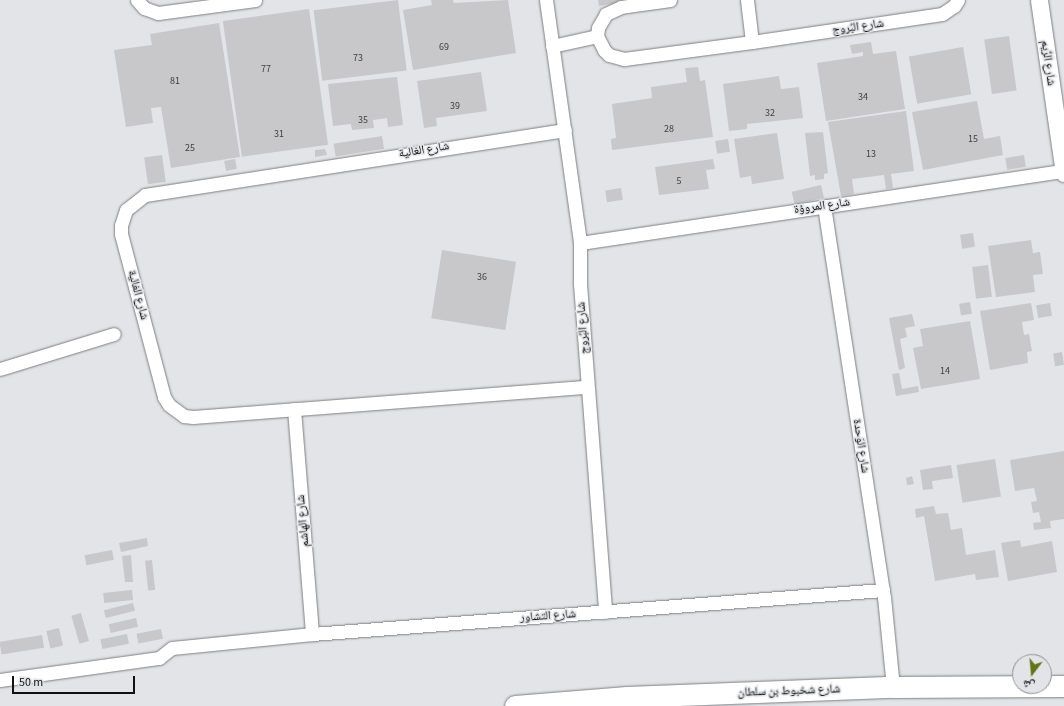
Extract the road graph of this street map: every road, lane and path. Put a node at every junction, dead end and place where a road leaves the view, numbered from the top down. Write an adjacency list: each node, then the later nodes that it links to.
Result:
1 (137, 0): 2 (street)
2 (255, 0)
3 (546, 0): 10 (street, شارع البُروج)
4 (670, 0): 8 (street)
5 (747, 0): 9 (street)
6 (958, 0): 9 (street, شارع البُروج)
7 (1039, 0): 12 (street, شارع الرِّيم)
8 (597, 36): 9 (street, شارع البُروج); 10 (street)
9 (752, 42)
10 (552, 46): 11 (street, شارع البُروج)
11 (565, 130): 14 (street, شارع البُروج); 18 (street, شارع الغالية)
12 (1064, 172): 13 (street, شارع المروؤة)
13 (824, 206): 14 (street, شارع المروؤة); 19 (street, شارع الوَحدة)
14 (580, 243): 17 (street, شارع البُروج)
15 (114, 334): 16 (street)
16 (0, 369)
17 (587, 387): 18 (street, شارع الغالية); 20 (street, شارع البُروج)
18 (294, 409): 21 (street, شارع الهاشم)
19 (883, 590): 20 (street, شارع التشاور); 24 (street, شارع الوَحدة)
20 (606, 612): 21 (street, شارع التشاور)
21 (312, 634): 22 (street, شارع التشاور)
22 (0, 680)
23 (1064, 686): 24 (main road, شارع شخبوط بن سلطان)
24 (894, 687): 25 (main road, شارع شخبوط بن سلطان)
25 (514, 706)

